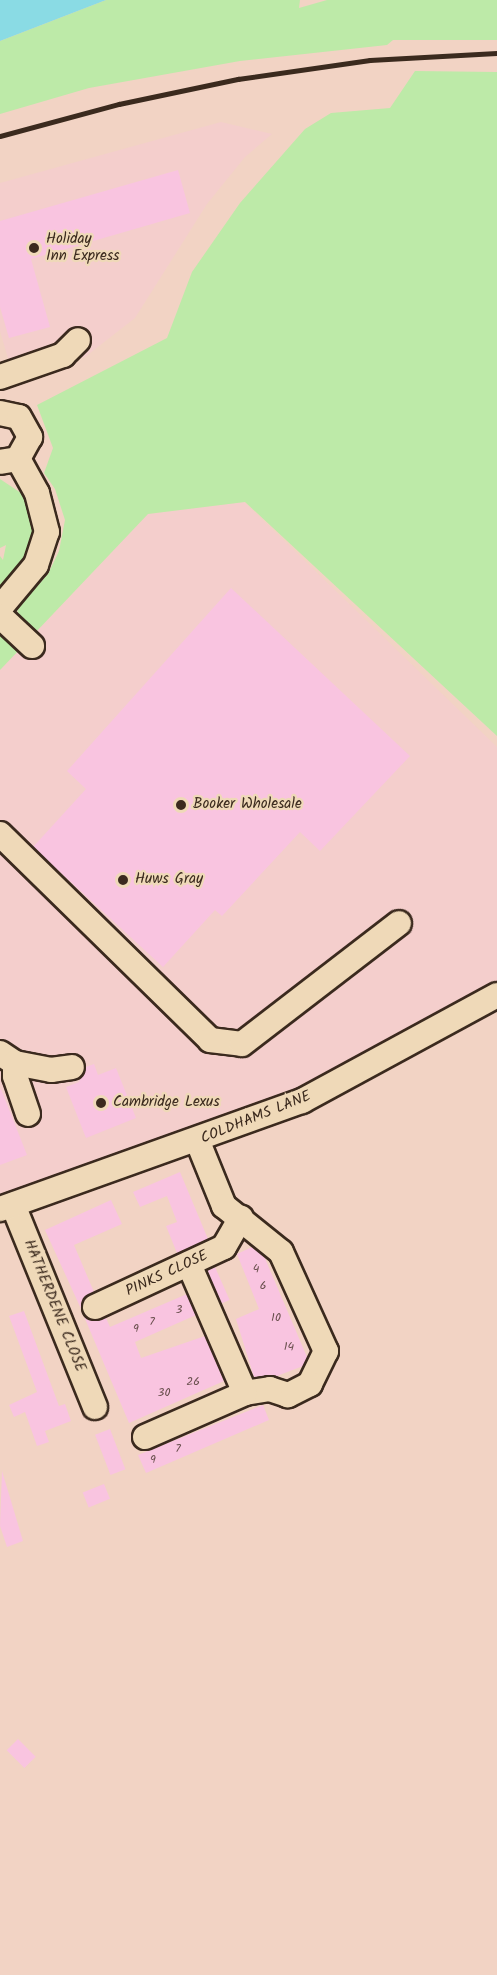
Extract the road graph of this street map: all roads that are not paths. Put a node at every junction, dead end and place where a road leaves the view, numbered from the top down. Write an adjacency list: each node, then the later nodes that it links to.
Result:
1 (78, 340): 2 (street)
2 (0, 376)
3 (0, 413): 4 (street)
4 (9, 461): 5 (street)
5 (0, 608)
6 (0, 616): 7 (street)
7 (32, 646)
8 (0, 834): 9 (street)
9 (399, 923)
10 (497, 994): 14 (street, COLDHAMS LANE)
11 (8, 1058): 12 (street); 13 (street)
12 (72, 1067)
13 (28, 1114)
14 (198, 1142): 15 (street, COLDHAMS LANE); 16 (street)
15 (6, 1207): 20 (street, HATHERDENE CLOSE)
16 (241, 1218): 17 (street, PINKS CLOSE); 19 (street)
17 (189, 1264): 18 (street, PINKS CLOSE); 19 (street)
18 (95, 1307)
19 (245, 1393): 21 (street)
20 (95, 1407)
21 (145, 1437)

